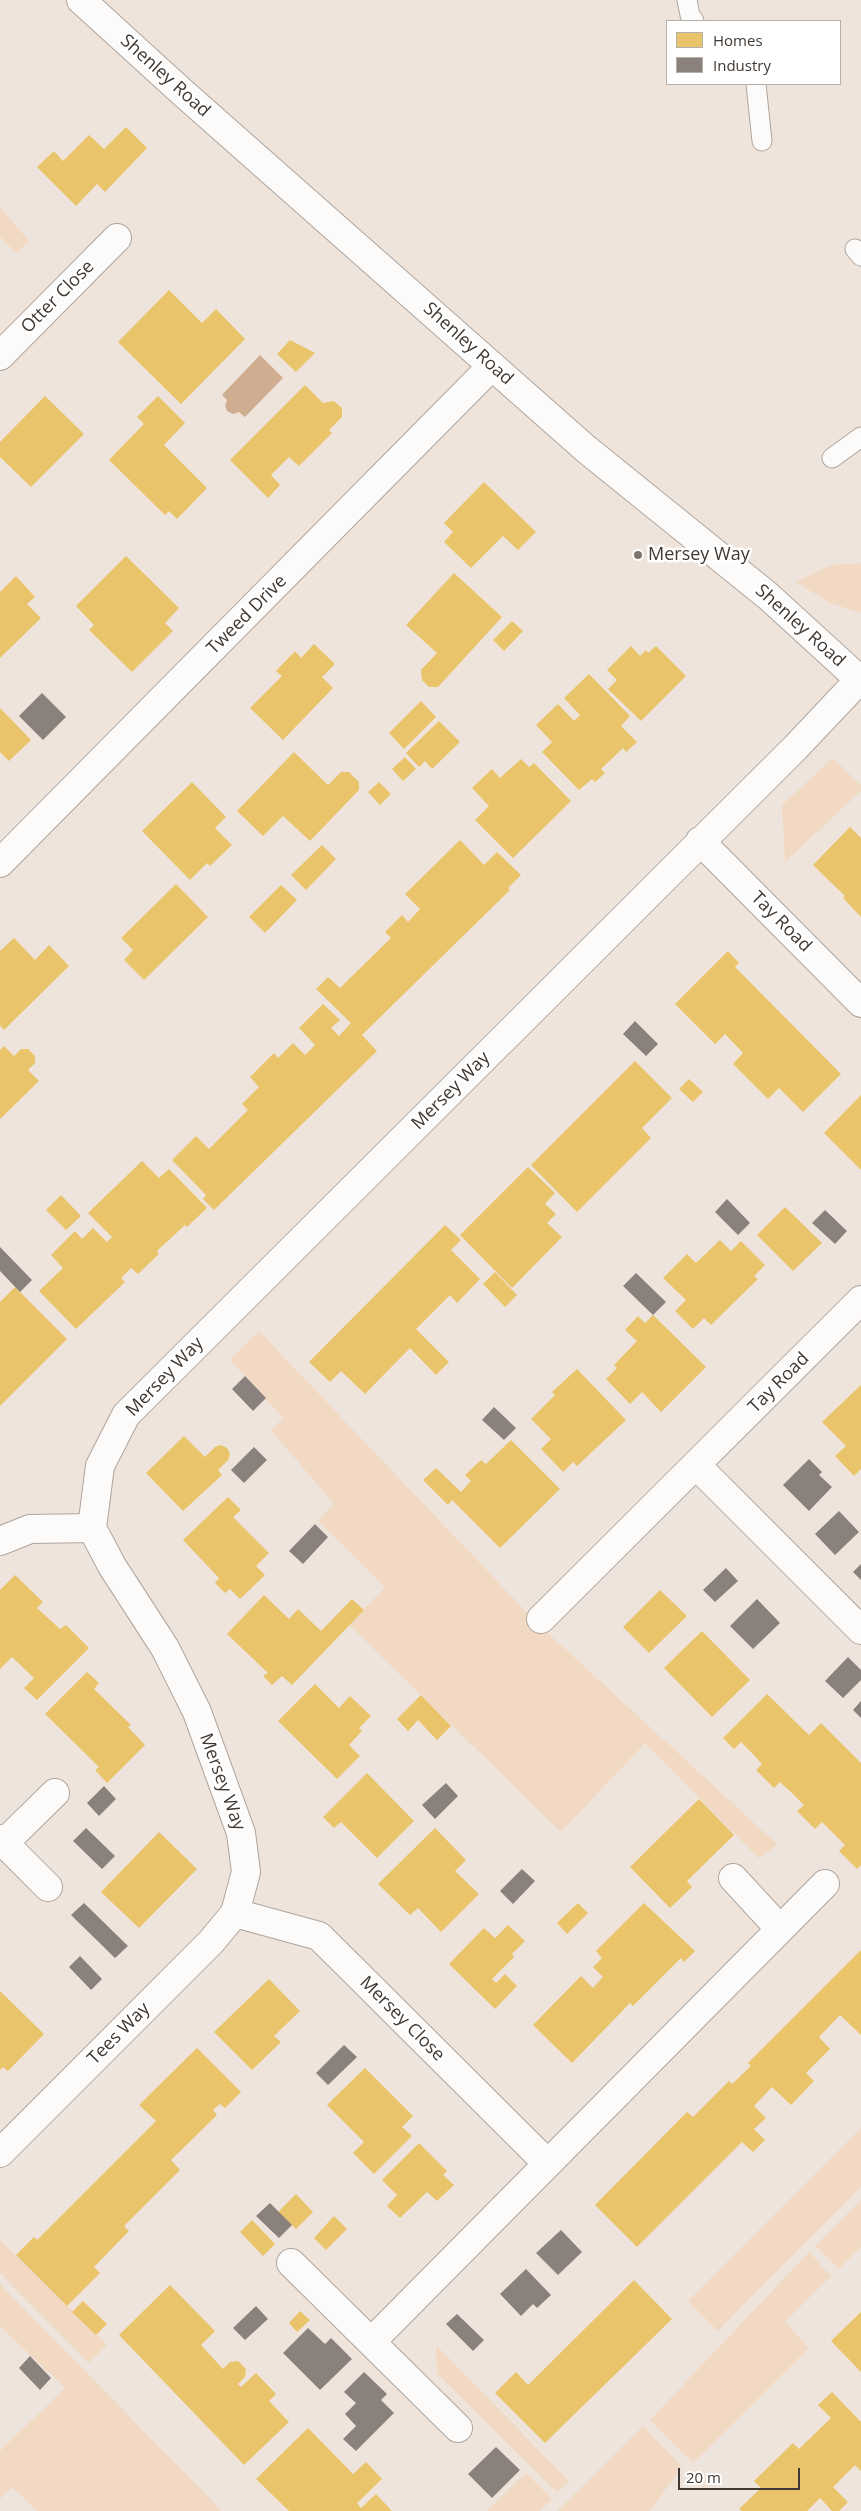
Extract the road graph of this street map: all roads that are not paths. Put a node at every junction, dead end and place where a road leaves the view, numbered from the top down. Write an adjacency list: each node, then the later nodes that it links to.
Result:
1 (81, 0): 8 (street, Shenley Road)
2 (687, 0): 3 (lane)
3 (693, 20)
4 (756, 85): 5 (lane)
5 (762, 141)
6 (117, 238): 7 (street, Otter Close)
7 (0, 356)
8 (492, 366): 11 (street, Shenley Road); 13 (street, Tweed Drive)
9 (861, 437): 10 (lane)
10 (832, 458)
11 (860, 680): 12 (street, Mersey Way)
12 (700, 841): 14 (street, Tay Road); 17 (street, Mersey Way)
13 (0, 862)
14 (861, 1003)
15 (861, 1300): 16 (street, Tay Road)
16 (696, 1465): 19 (street, Tay Road); 20 (street)
17 (92, 1528): 18 (street); 26 (street, Mersey Way)
18 (0, 1541)
19 (541, 1619)
20 (861, 1630)
21 (55, 1793): 22 (street)
22 (2, 1841): 25 (street)
23 (733, 1878): 27 (street)
24 (824, 1884): 27 (street)
25 (48, 1887)
26 (234, 1913): 28 (street, Tees Way); 29 (street, Mersey Close)
27 (779, 1928): 29 (street)
28 (0, 2153)
29 (546, 2163): 31 (street)
30 (291, 2263): 31 (street)
31 (371, 2342): 32 (street)
32 (458, 2428)

